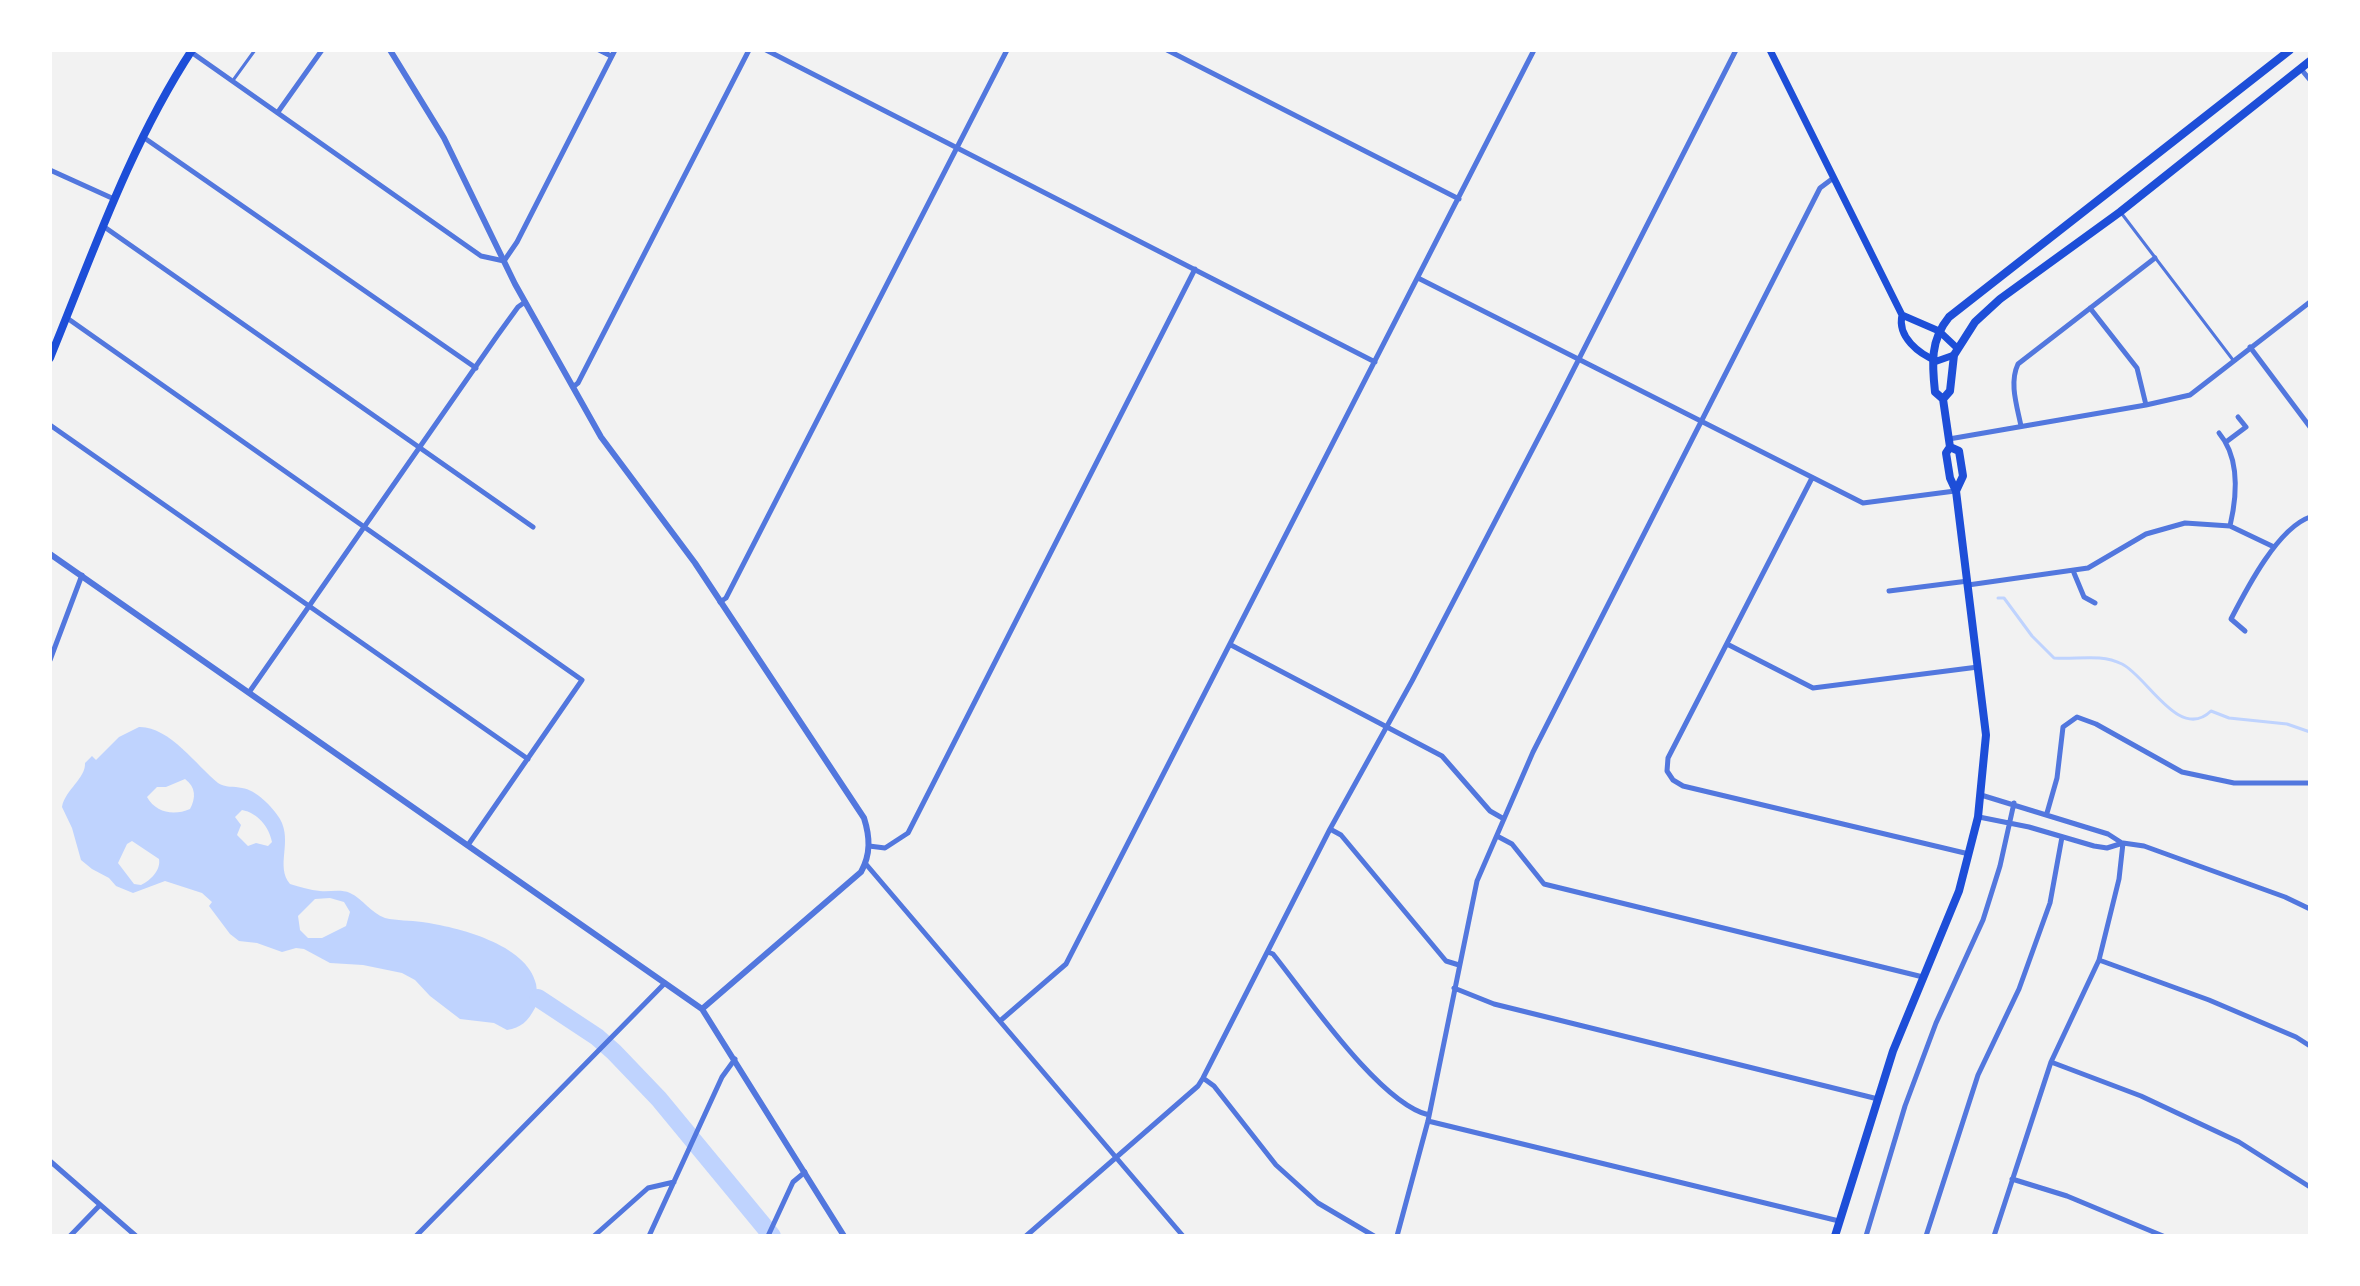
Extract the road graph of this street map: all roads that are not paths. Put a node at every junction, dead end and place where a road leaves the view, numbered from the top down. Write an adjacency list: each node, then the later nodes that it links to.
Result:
1 (255, 50): 18 (lane)
2 (322, 50): 19 (street)
3 (390, 50): 31 (street)
4 (599, 50): 14 (street)
5 (749, 50): 48 (street)
6 (766, 50): 21 (street)
7 (1007, 50): 21 (street)
8 (1167, 50): 25 (street)
9 (1534, 50): 25 (street)
10 (1736, 50): 43 (street)
11 (1770, 50): 23 (main road)
12 (2290, 50): 27 (main road)
13 (191, 51): 18 (street); 20 (main road)
14 (613, 53): 31 (street)
15 (2310, 61): 16 (main road)
16 (2301, 68): 17 (street); 26 (main road)
17 (2310, 80)
18 (232, 81): 19 (street)
19 (278, 112): 31 (street)
20 (142, 136): 24 (main road); 47 (street)
21 (957, 147): 32 (street); 72 (street)
22 (50, 170): 24 (street)
23 (1832, 179): 37 (main road); 52 (street)
24 (114, 199): 28 (main road)
25 (1459, 199): 33 (street)
26 (2120, 212): 29 (main road); 30 (lane)
27 (2065, 225): 29 (main road); 39 (main road)
28 (103, 226): 38 (main road); 59 (street)
29 (2079, 242): 41 (main road)
30 (2155, 258): 36 (street); 45 (lane)
31 (504, 261): 34 (street)
32 (1195, 269): 46 (street); 95 (street)
33 (1418, 278): 43 (street); 46 (street)
34 (525, 302): 47 (street); 48 (street)
35 (2310, 302): 40 (street)
36 (2090, 308): 50 (street); 54 (street)
37 (1902, 315): 39 (main road); 44 (main road)
38 (67, 318): 42 (main road); 64 (street)
39 (1939, 331): 41 (main road); 44 (main road)
40 (2250, 347): 45 (street); 55 (street)
41 (1955, 352): 44 (main road); 49 (main road)
42 (50, 358)
43 (1578, 358): 52 (street); 81 (street)
44 (1932, 359): 49 (main road)
45 (2233, 360): 50 (street)
46 (1375, 362): 77 (street)
47 (476, 368): 59 (street)
48 (573, 387): 72 (street)
49 (1943, 399): 58 (main road)
50 (2146, 405): 54 (street)
51 (2238, 417): 57 (street)
52 (1701, 420): 60 (street); 88 (street)
53 (50, 425): 74 (street)
54 (2021, 426): 58 (street)
55 (2310, 427)
56 (2219, 433): 57 (street)
57 (2226, 442): 63 (street)
58 (1950, 443): 61 (main road); 61 (main road)
59 (421, 448): 64 (street); 65 (street)
60 (1812, 478): 61 (street); 76 (street)
61 (1956, 491): 70 (main road)
62 (2310, 517): 66 (street)
63 (2230, 526): 66 (street); 68 (street)
64 (365, 527): 74 (street); 82 (street)
65 (533, 527)
66 (2274, 547): 75 (street)
67 (50, 554): 69 (street)
68 (2074, 572): 70 (street); 73 (street)
69 (82, 574): 78 (street); 80 (street)
70 (1968, 583): 71 (street); 79 (main road)
71 (1889, 591)
72 (720, 602): 95 (street)
73 (2095, 603)
74 (308, 607): 80 (street); 82 (street)
75 (2245, 631)
76 (1727, 644): 79 (street); 96 (street)
77 (1231, 645): 81 (street); 106 (street)
78 (50, 660)
79 (1979, 667): 84 (main road)
80 (250, 691): 94 (street)
81 (1387, 726): 88 (street); 90 (street)
82 (528, 759): 94 (street)
83 (2308, 783): 86 (street)
84 (1981, 795): 85 (street); 87 (main road)
85 (2014, 803): 86 (street); 89 (street)
86 (2047, 813): 93 (street)
87 (1978, 817): 89 (street); 96 (main road)
88 (1504, 819): 91 (street)
89 (2009, 822): 92 (street); 133 (street)
90 (1330, 829): 99 (street); 101 (street)
91 (1497, 836): 101 (street); 102 (street)
92 (2062, 837): 93 (street); 134 (street)
93 (2123, 843): 98 (street); 100 (street)
94 (468, 845): 103 (street)
95 (869, 846): 97 (street)
96 (1969, 854): 102 (main road)
97 (865, 863): 105 (street); 106 (street)
98 (2310, 909)
99 (1268, 952): 110 (street); 112 (street)
100 (2099, 960): 107 (street); 109 (street)
101 (1459, 965): 104 (street)
102 (1923, 978): 111 (main road)
103 (666, 981): 105 (street); 123 (street)
104 (1454, 988): 111 (street); 112 (street)
105 (702, 1009): 108 (street)
106 (1000, 1021): 113 (street)
107 (2310, 1046)
108 (735, 1058): 115 (street); 117 (street)
109 (2051, 1062): 116 (street); 118 (street)
110 (1203, 1078): 113 (street); 130 (street)
111 (1878, 1099): 120 (main road)
112 (1428, 1118): 120 (street); 131 (street)
113 (1116, 1157): 128 (street); 129 (street)
114 (50, 1161): 119 (street)
115 (805, 1172): 126 (street); 127 (street)
116 (2012, 1179): 135 (street); 136 (street)
117 (675, 1182): 124 (street); 125 (street)
118 (2310, 1187)
119 (100, 1205): 121 (street); 122 (street)
120 (1839, 1221): 132 (main road)
121 (70, 1236)
122 (136, 1236)
123 (416, 1236)
124 (594, 1236)
125 (649, 1236)
126 (768, 1236)
127 (844, 1236)
128 (1026, 1236)
129 (1183, 1236)
130 (1374, 1236)
131 (1397, 1236)
132 (1835, 1236)
133 (1866, 1236)
134 (1926, 1236)
135 (1994, 1236)
136 (2163, 1236)

